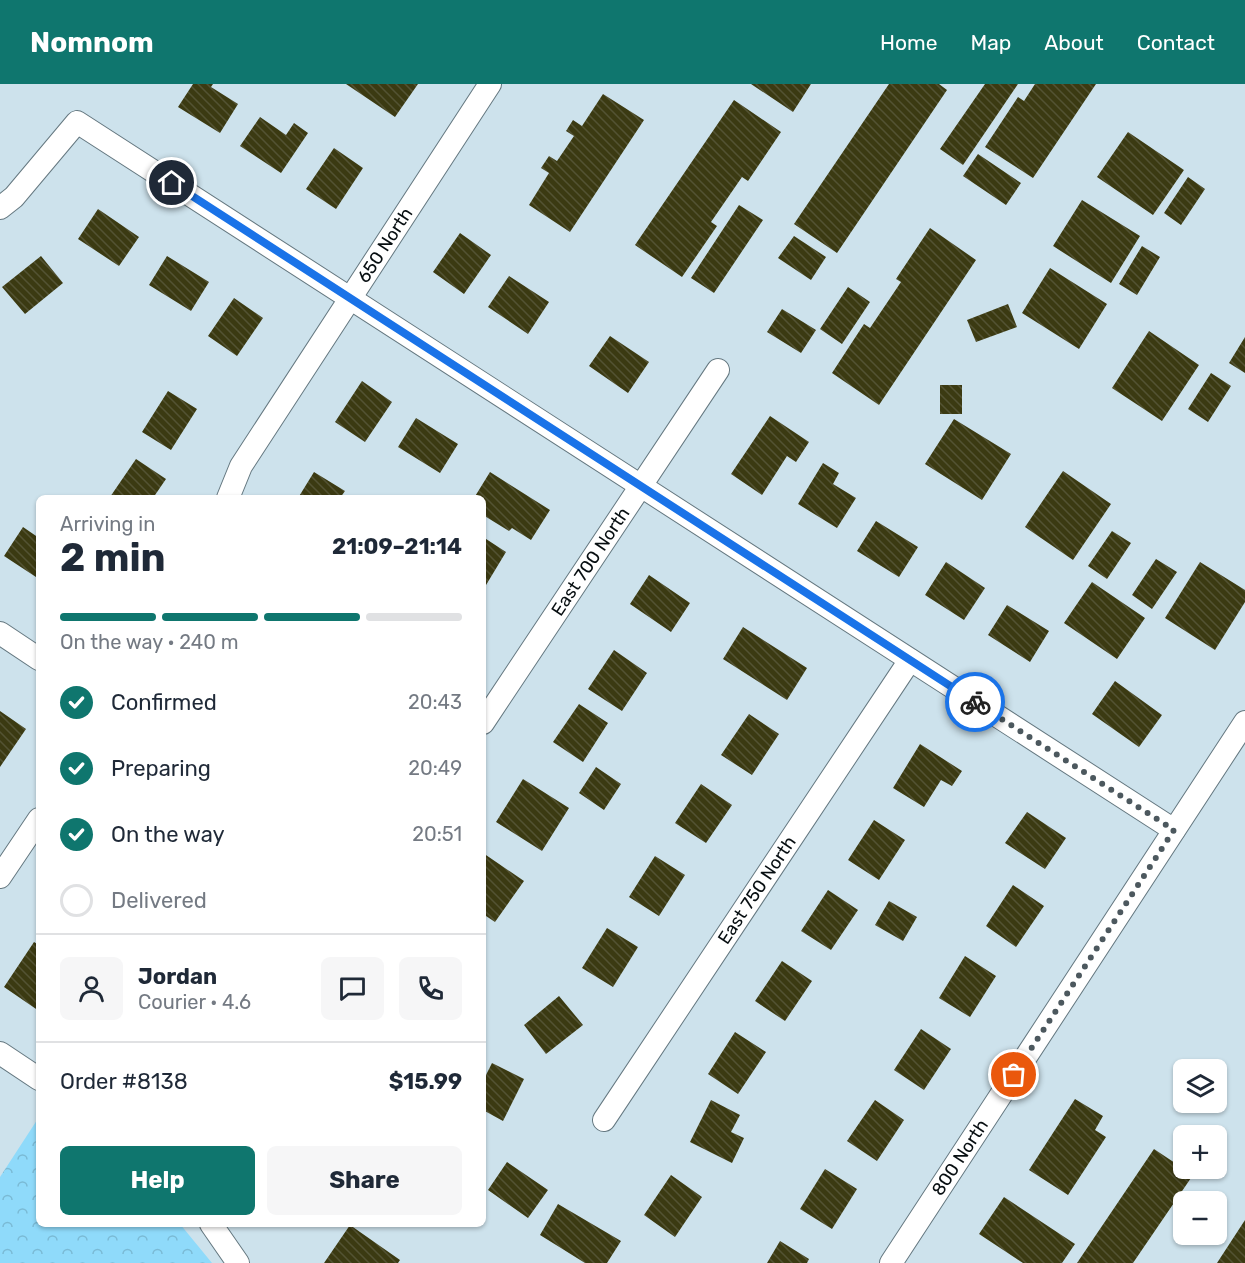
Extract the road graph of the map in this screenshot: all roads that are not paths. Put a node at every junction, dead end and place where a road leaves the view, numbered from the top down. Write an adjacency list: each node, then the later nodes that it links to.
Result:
1 (490, 84): 3 (street, 650 North)
2 (0, 208): 3 (street)
3 (350, 298): 5 (street); 6 (street, 650 North)
4 (718, 370): 5 (street, East 700 North)
5 (641, 486): 9 (street); 10 (street, East 700 North)
6 (229, 495)
7 (0, 633): 8 (street)
8 (36, 657)
9 (910, 660): 13 (street); 17 (street, East 750 North)
10 (486, 718)
11 (1245, 722): 13 (street, 800 North)
12 (36, 823): 14 (street)
13 (1174, 830): 20 (street, 800 North)
14 (0, 877)
15 (0, 1053): 16 (street)
16 (36, 1077)
17 (604, 1120)
18 (213, 1227): 19 (street)
19 (238, 1263)
20 (891, 1263)

